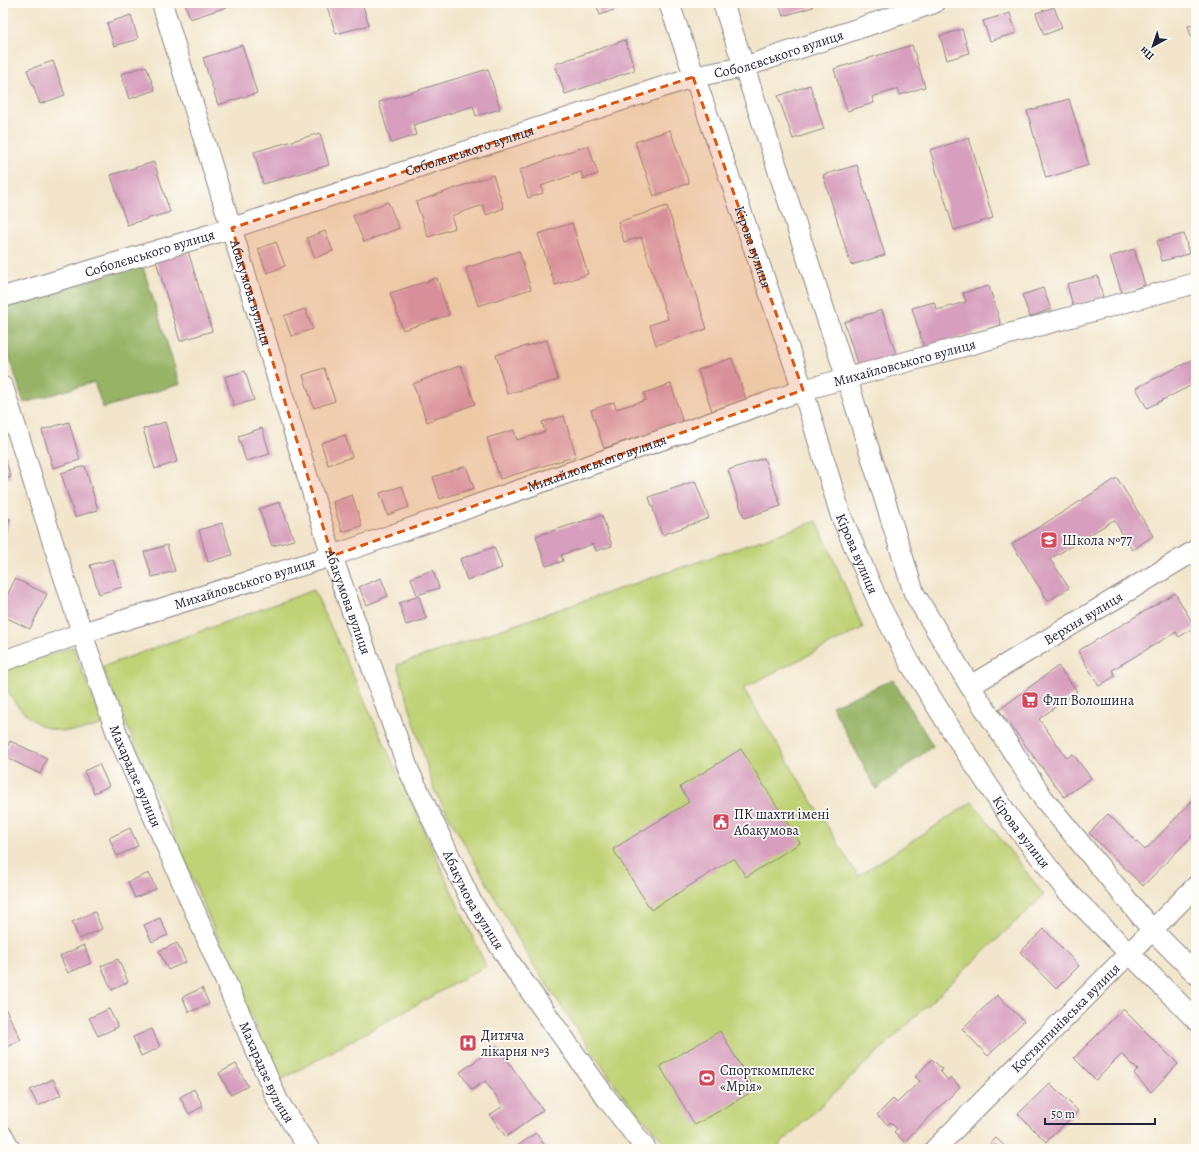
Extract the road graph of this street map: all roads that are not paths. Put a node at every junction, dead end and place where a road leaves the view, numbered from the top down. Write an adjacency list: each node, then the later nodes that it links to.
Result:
1 (162, 3): 7 (street, Абакумова вулиця)
2 (669, 3): 6 (street, Кірова вулиця)
3 (723, 3): 5 (street)
4 (934, 3): 5 (street, Соболєвського вулиця)
5 (744, 67): 6 (street, Соболєвського вулиця); 10 (street)
6 (693, 77): 7 (street, Соболєвського вулиця); 12 (street, Кірова вулиця)
7 (232, 228): 9 (street, Соболєвського вулиця); 14 (street, Абакумова вулиця)
8 (1196, 283): 10 (street, Михайловського вулиця)
9 (3, 296)
10 (847, 379): 12 (street, Михайловського вулиця); 17 (street)
11 (3, 387): 15 (street, Махарадзе вулиця)
12 (803, 390): 14 (street, Михайловського вулиця); 20 (street, Кірова вулиця)
13 (1196, 550): 17 (street, Верхня вулиця)
14 (332, 556): 15 (street, Михайловського вулиця); 26 (street, Абакумова вулиця)
15 (82, 634): 16 (street, Михайловського вулиця); 25 (street, Махарадзе вулиця)
16 (3, 661)
17 (970, 686): 19 (street)
18 (1196, 886): 19 (street, Костянтинівська вулиця)
19 (1153, 931): 20 (street, Костянтинівська вулиця); 21 (street)
20 (1129, 954): 22 (street, Кірова вулиця); 27 (street, Костянтинівська вулиця)
21 (1196, 974)
22 (1196, 1020)
23 (3, 1136): 24 (street)
24 (10, 1149)
25 (309, 1149)
26 (646, 1149)
27 (935, 1149)

